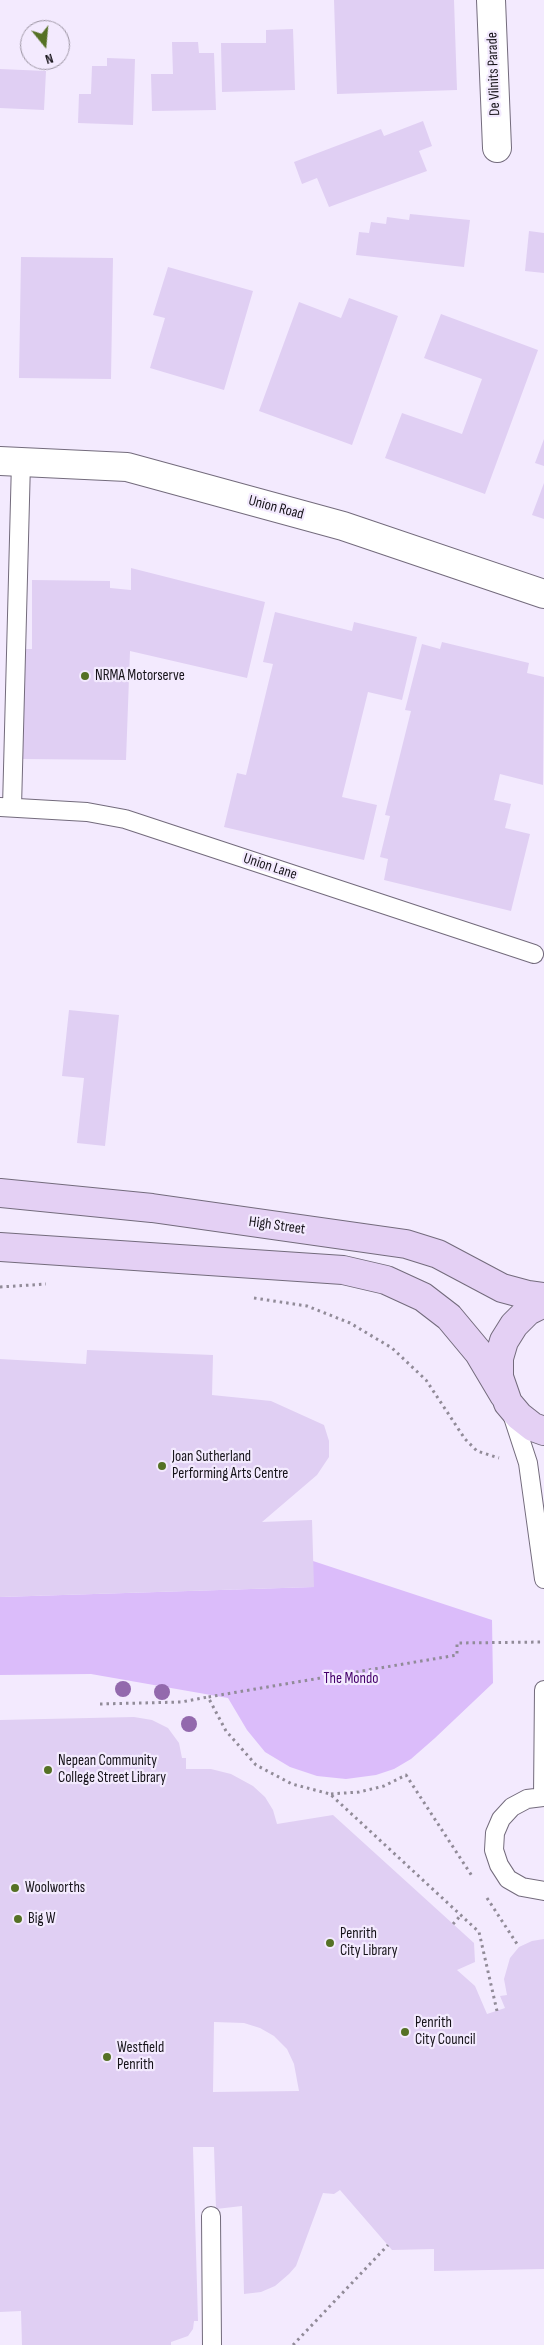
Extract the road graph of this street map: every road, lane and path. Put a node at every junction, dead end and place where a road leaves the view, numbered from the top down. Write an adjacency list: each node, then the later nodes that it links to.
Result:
1 (491, 0): 2 (street, De Vilnits Parade)
2 (497, 148)
3 (10, 461): 4 (street, Union Road); 5 (lane)
4 (544, 594)
5 (6, 807): 6 (lane, Union Lane)
6 (534, 954)
7 (0, 1193): 12 (main road, High Street)
8 (0, 1247): 14 (main road)
9 (49, 1284): 10 (path)
10 (0, 1287)
11 (245, 1297): 16 (path)
12 (544, 1297)
13 (544, 1303): 14 (main road)
14 (506, 1399): 15 (main road); 16 (lane)
15 (544, 1431)
16 (528, 1463): 17 (lane)
17 (544, 1580)
18 (544, 1642): 20 (path)
19 (544, 1690): 23 (lane)
20 (208, 1697): 21 (path); 22 (path)
21 (100, 1704)
22 (330, 1794): 24 (path); 27 (path)
23 (543, 1797): 26 (lane)
24 (476, 1882)
25 (482, 1890): 29 (path)
26 (544, 1891)
27 (461, 1915): 28 (path); 30 (path)
28 (453, 1924)
29 (519, 1947)
30 (497, 2011)
31 (211, 2216): 33 (lane)
32 (388, 2245): 34 (path)
33 (212, 2345)
34 (293, 2345)

